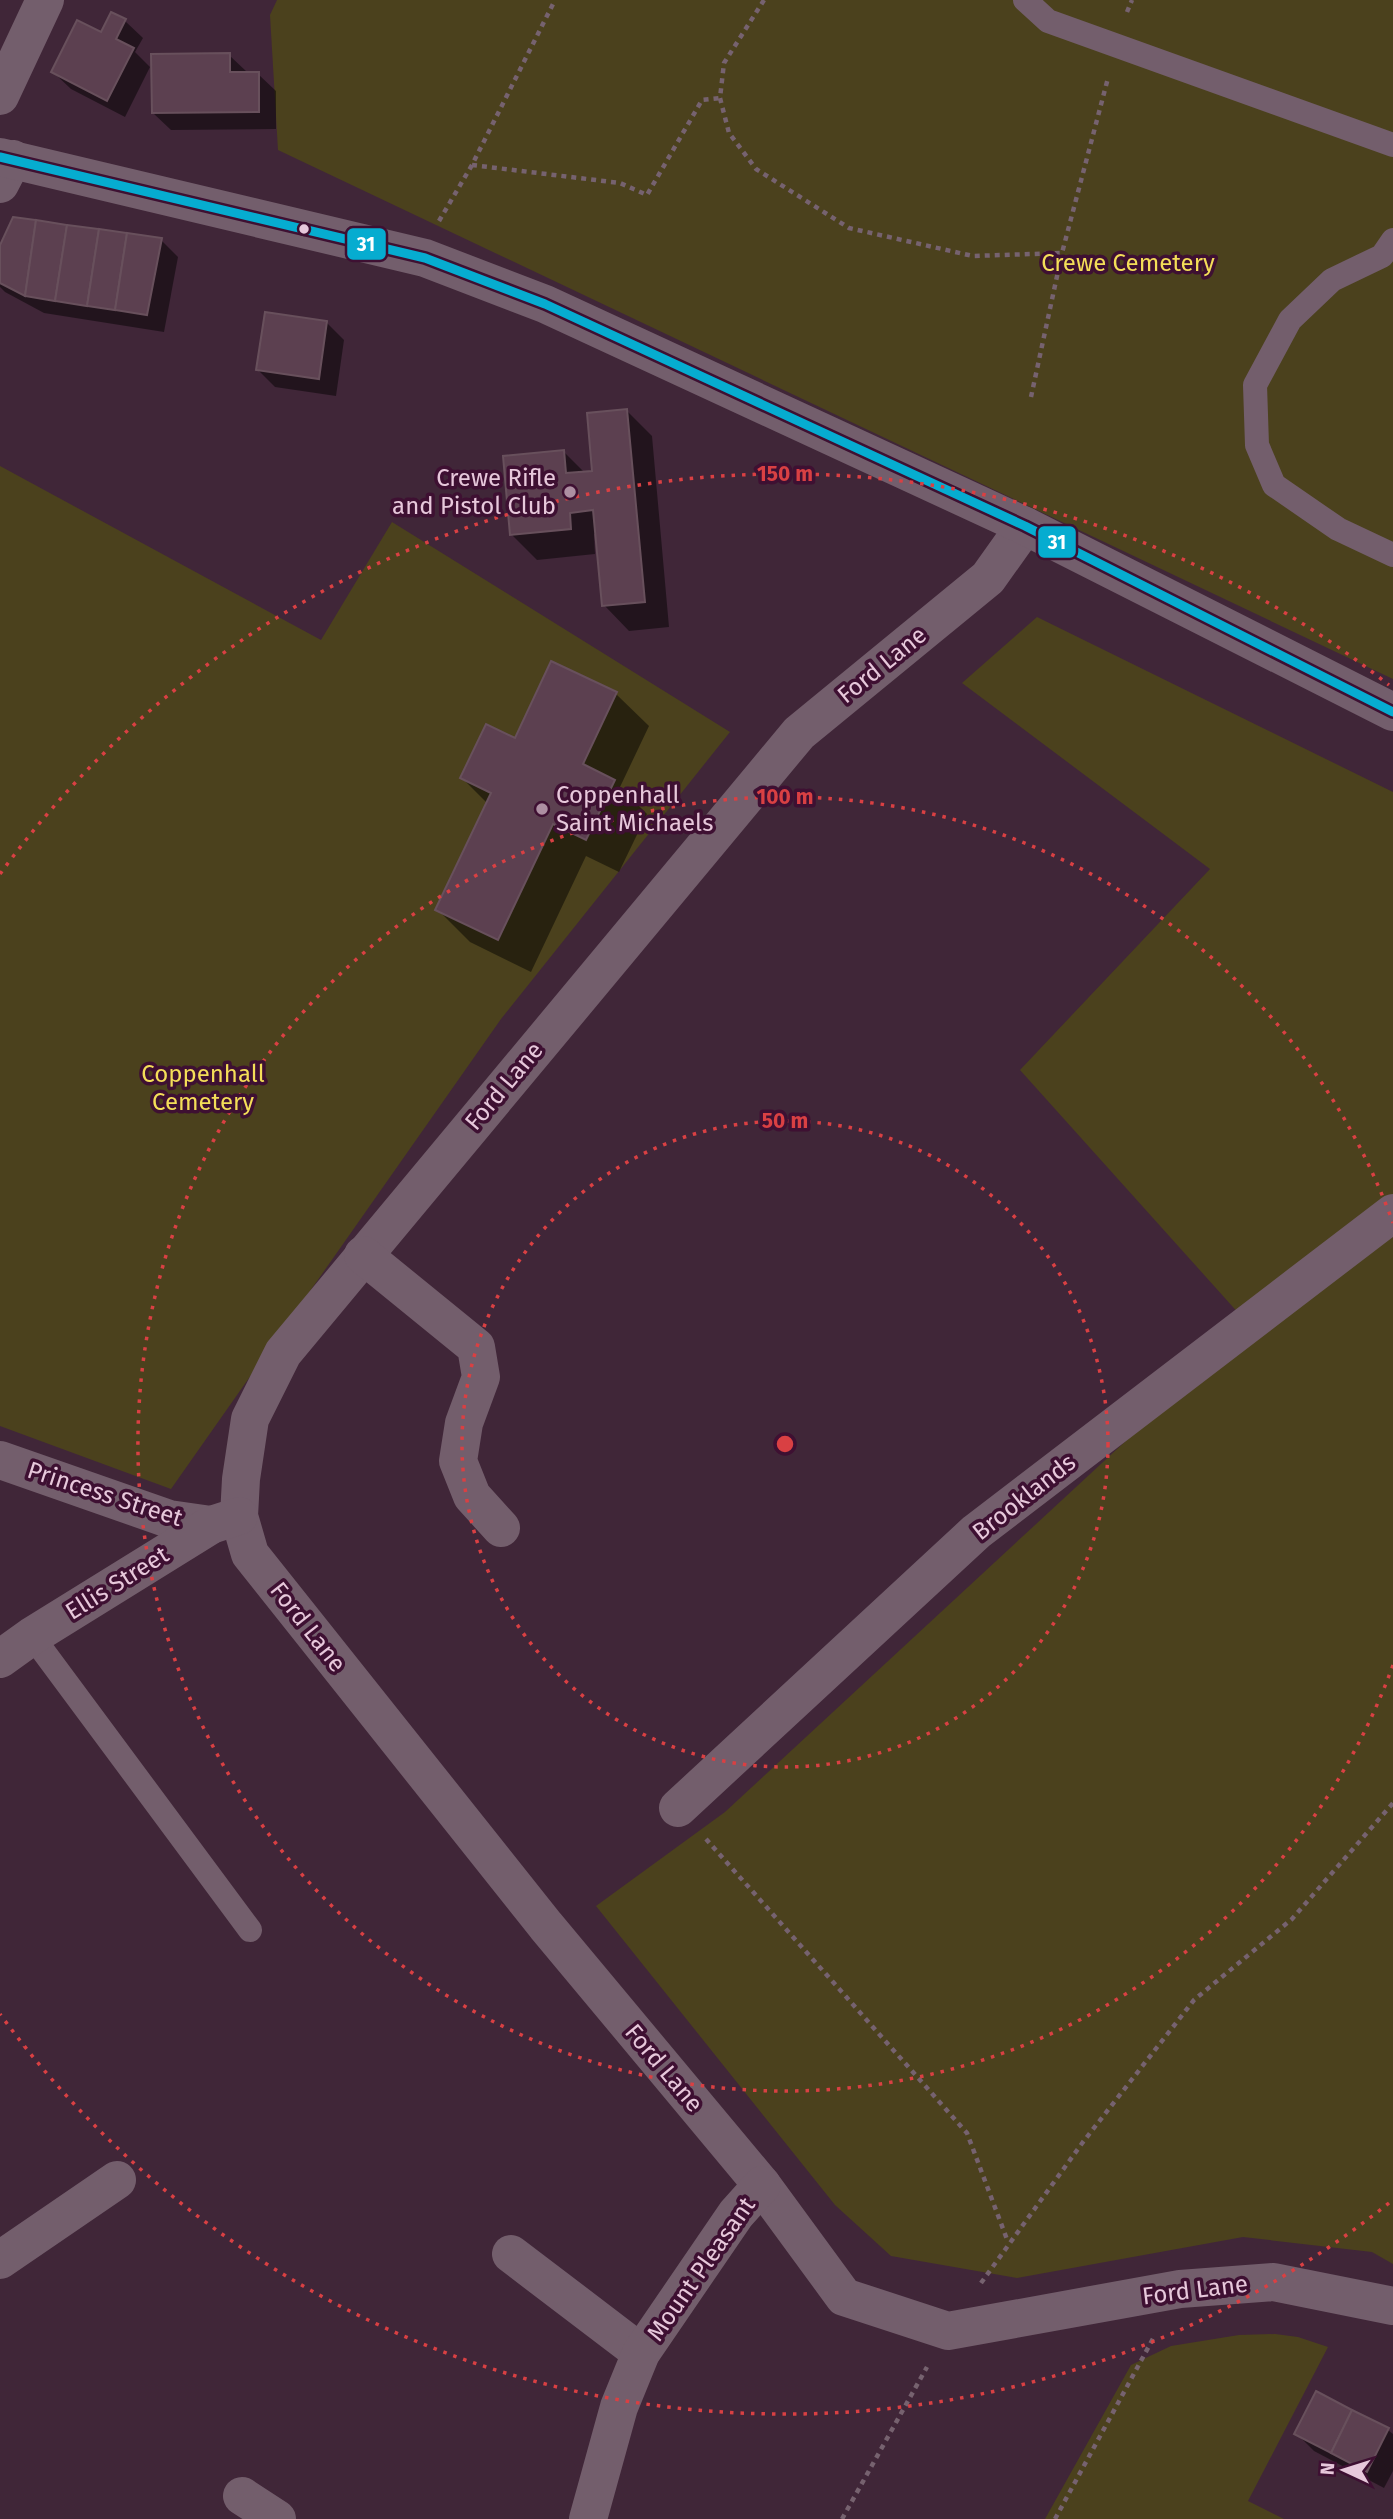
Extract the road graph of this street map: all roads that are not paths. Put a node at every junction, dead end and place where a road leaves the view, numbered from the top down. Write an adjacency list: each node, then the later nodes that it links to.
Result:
1 (45, 0): 3 (street)
2 (1025, 0): 4 (lane)
3 (0, 96)
4 (1393, 145)
5 (4, 167): 7 (street)
6 (1393, 240): 8 (lane)
7 (1025, 526): 9 (street); 11 (street, Ford Lane)
8 (1393, 555)
9 (1393, 712)
10 (1393, 1213): 17 (street, Brooklands)
11 (363, 1255): 13 (street, Ford Lane); 14 (street)
12 (0, 1460): 13 (street, Princess Street)
13 (225, 1521): 15 (street, Ellis Street); 20 (street, Ford Lane)
14 (501, 1528)
15 (32, 1636): 16 (street, Ellis Street); 18 (lane)
16 (0, 1658)
17 (678, 1808)
18 (250, 1930)
19 (117, 2179): 22 (street)
20 (762, 2185): 23 (street, Ford Lane); 24 (street, Mount Pleasant)
21 (511, 2255): 24 (street, Mount Pleasant)
22 (0, 2260)
23 (1393, 2306)
24 (641, 2353): 27 (street, Mount Pleasant)
25 (243, 2496): 26 (street)
26 (277, 2519)
27 (588, 2519)

